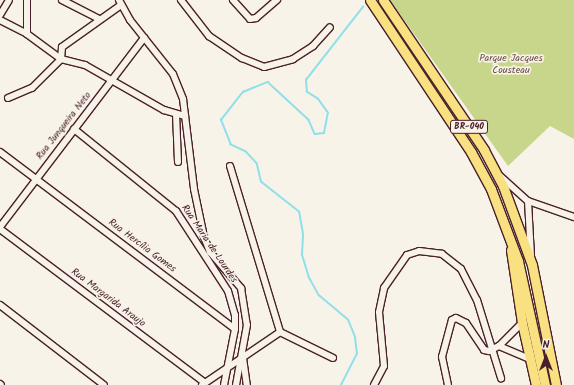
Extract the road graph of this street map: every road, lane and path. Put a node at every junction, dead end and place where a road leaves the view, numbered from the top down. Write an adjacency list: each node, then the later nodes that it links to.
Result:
1 (9, 0): 10 (street)
2 (27, 0): 14 (street)
3 (62, 0): 11 (street)
4 (181, 0): 13 (street)
5 (233, 0): 6 (street)
6 (277, 0)
7 (370, 0): 30 (highway, BR-040)
8 (383, 0): 25 (highway, BR-040)
9 (120, 2): 11 (street); 15 (street)
10 (0, 15)
11 (99, 19): 16 (street)
12 (0, 20): 14 (street)
13 (330, 26)
14 (27, 34): 16 (street)
15 (144, 38): 17 (street, Rua Junqueira Neto); 20 (street)
16 (61, 59): 17 (street); 18 (street)
17 (113, 79): 19 (street); 21 (street, Rua Junqueira Neto)
18 (8, 98)
19 (176, 114): 20 (street); 23 (street)
20 (185, 116): 39 (street)
21 (74, 129): 26 (street, Rua Junqueira Neto); 34 (street, Rua Maria de Lourdes)
22 (0, 152): 26 (street, Rua Hercília Gomes)
23 (178, 162)
24 (230, 166): 35 (street)
25 (496, 173): 27 (street); 31 (highway, BR-040)
26 (36, 179): 29 (street, Rua Junqueira Neto); 34 (street, Rua Hercília Gomes)
27 (528, 201): 28 (street); 31 (street)
28 (574, 217)
29 (0, 228): 43 (street, Rua Margarida Araujo)
30 (510, 237): 33 (highway); 51 (highway, BR-040)
31 (532, 265): 52 (highway, BR-040)
32 (0, 305): 44 (street)
33 (522, 323): 36 (street); 40 (highway)
34 (235, 329): 41 (street, Rua Maria de Lourdes)
35 (280, 332): 38 (street); 39 (street)
36 (499, 346): 37 (street); 40 (street)
37 (493, 350): 42 (street); 48 (street); 49 (street)
38 (333, 358)
39 (241, 359): 41 (street); 46 (street); 47 (street)
40 (530, 359): 50 (highway)
41 (229, 367): 43 (street); 45 (street, Rua Maria de Lourdes)
42 (501, 378)
43 (203, 384)
44 (104, 385)
45 (224, 385)
46 (236, 385)
47 (248, 385)
48 (374, 385)
49 (448, 385)
50 (536, 385)
51 (545, 385)
52 (556, 385)

